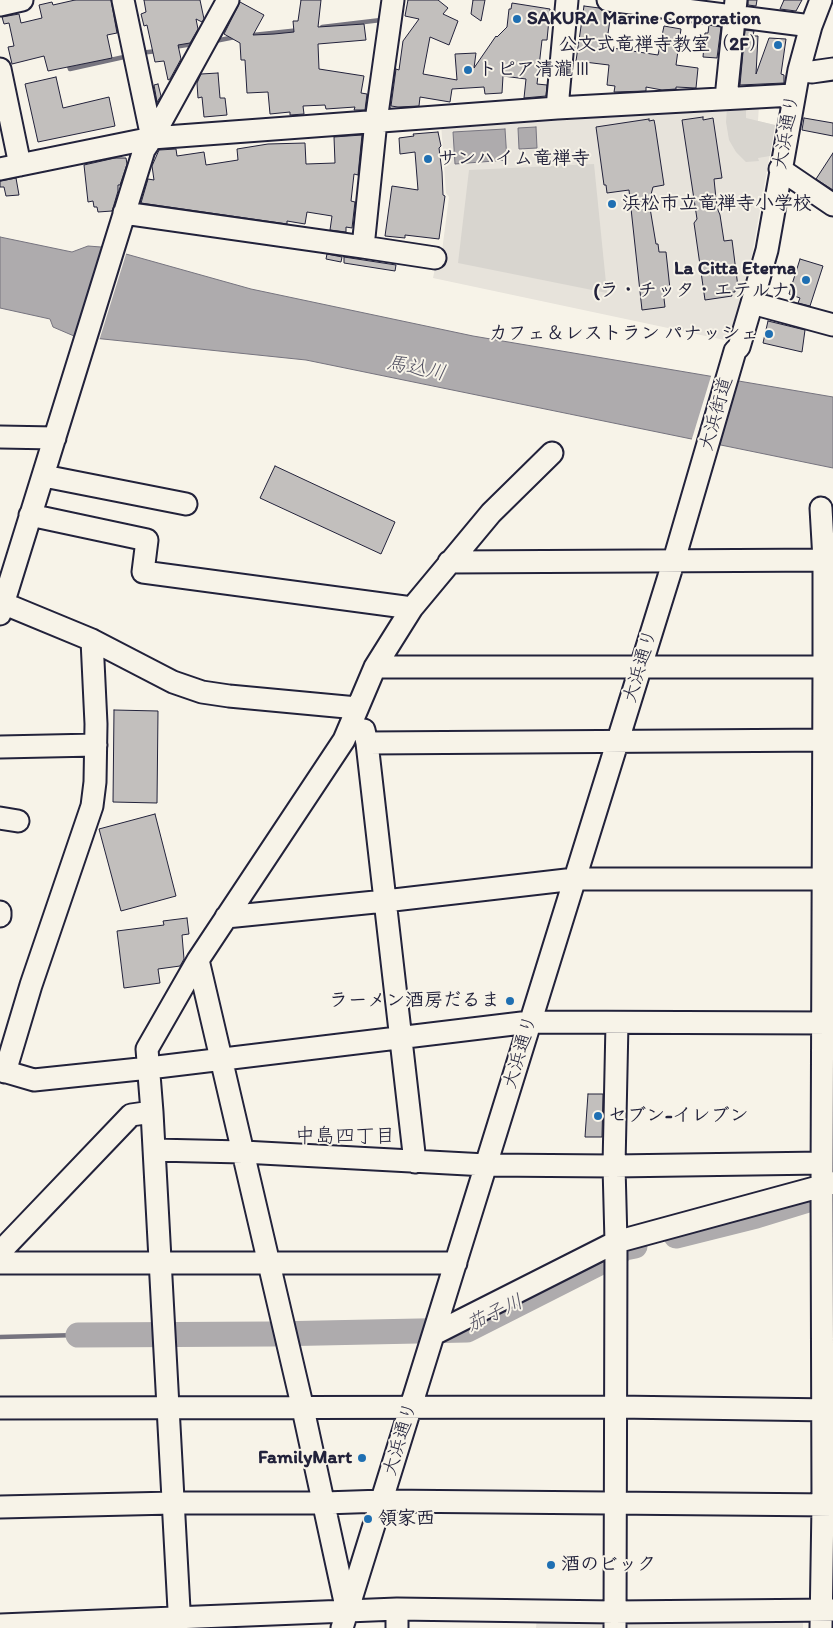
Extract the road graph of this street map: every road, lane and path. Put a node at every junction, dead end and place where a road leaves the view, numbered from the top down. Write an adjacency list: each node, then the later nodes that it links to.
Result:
1 (22, 0): 8 (street)
2 (123, 0): 18 (street)
3 (228, 0): 18 (street)
4 (393, 0): 17 (street)
5 (567, 0): 16 (street)
6 (608, 0): 9 (street)
7 (821, 0): 10 (street, 大浜通り)
8 (0, 5)
9 (735, 8): 10 (street); 15 (street)
10 (811, 26): 13 (street, 大浜通り)
11 (0, 69): 19 (street)
12 (833, 69): 13 (street)
13 (799, 70): 14 (street, 大浜通り)
14 (793, 95): 15 (street); 20 (street, 大浜通り)
15 (726, 98): 16 (street)
16 (557, 108): 17 (street)
17 (376, 121): 18 (street); 23 (street)
18 (152, 138): 19 (street); 22 (street)
19 (10, 167)
20 (780, 169): 21 (street); 25 (street, 大浜通り)
21 (833, 205)
22 (122, 220): 23 (street); 29 (street)
23 (363, 247): 24 (street)
24 (435, 258)
25 (752, 302): 26 (street); 27 (street, 大浜通り)
26 (833, 325)
27 (735, 351): 32 (street, 大浜街道)
28 (0, 437): 29 (street)
29 (55, 438): 31 (street)
30 (552, 453): 38 (street)
31 (44, 476): 33 (street); 35 (street)
32 (698, 476): 36 (street, 大浜通り)
33 (186, 504)
34 (821, 508): 37 (street)
35 (30, 515): 39 (street); 40 (street)
36 (674, 560): 37 (street); 38 (street); 43 (street, 大浜通り)
37 (828, 560): 44 (street)
38 (449, 562): 40 (street)
39 (1, 606): 41 (street)
40 (412, 608): 42 (street)
41 (92, 640): 45 (street); 49 (street)
42 (375, 667): 43 (street); 45 (street)
43 (641, 667): 44 (street); 47 (street, 大浜通り)
44 (829, 667): 46 (street)
45 (357, 708): 48 (street); 56 (street)
46 (828, 740): 47 (street); 52 (street)
47 (618, 742): 48 (street); 51 (street, 大浜通り)
48 (367, 743): 53 (street)
49 (96, 745): 50 (street); 64 (street)
50 (0, 747)
51 (575, 879): 52 (street); 53 (street); 58 (street, 大浜通り)
52 (828, 879): 60 (street)
53 (386, 901): 56 (street); 61 (street)
54 (0, 912): 55 (street)
55 (0, 916)
56 (226, 917): 57 (street)
57 (198, 960): 62 (street); 63 (street)
58 (530, 1022): 59 (street); 61 (street); 70 (street, 大浜通り)
59 (617, 1023): 60 (street); 71 (street)
60 (828, 1023): 69 (street)
61 (401, 1038): 62 (street); 68 (street)
62 (221, 1059): 63 (street); 67 (street)
63 (149, 1068): 64 (street); 65 (street)
64 (2, 1071)
65 (152, 1112): 66 (street); 74 (street)
66 (154, 1150): 67 (street); 75 (street)
67 (243, 1152): 68 (street); 76 (street)
68 (415, 1162): 70 (street)
69 (822, 1163): 71 (street); 72 (street)
70 (486, 1165): 71 (street); 77 (street, 大浜通り)
71 (614, 1166): 73 (street)
72 (828, 1184): 73 (street); 85 (street)
73 (616, 1242): 79 (street); 84 (street)
74 (0, 1252)
75 (160, 1262): 76 (street); 78 (street); 80 (street)
76 (268, 1262): 77 (street); 82 (street)
77 (456, 1263): 79 (street, 大浜通り)
78 (0, 1264)
79 (434, 1334): 83 (street, 大浜通り)
80 (167, 1407): 81 (street); 82 (street); 91 (street)
81 (0, 1408)
82 (303, 1408): 83 (street); 90 (street)
83 (410, 1408): 84 (street); 89 (street, 大浜通り)
84 (616, 1408): 85 (street); 86 (street)
85 (828, 1410): 87 (street)
86 (616, 1502): 87 (street); 89 (street); 96 (street)
87 (828, 1505): 93 (street)
88 (0, 1507): 91 (street)
89 (380, 1508): 90 (street); 94 (street, 大浜通り)
90 (325, 1509): 91 (street); 94 (street)
91 (173, 1510): 92 (street); 97 (street)
92 (0, 1519)
93 (825, 1616): 96 (street)
94 (344, 1619): 95 (street); 97 (street)
95 (397, 1619): 96 (street)
96 (615, 1620)
97 (179, 1623): 98 (street)
98 (0, 1625)

